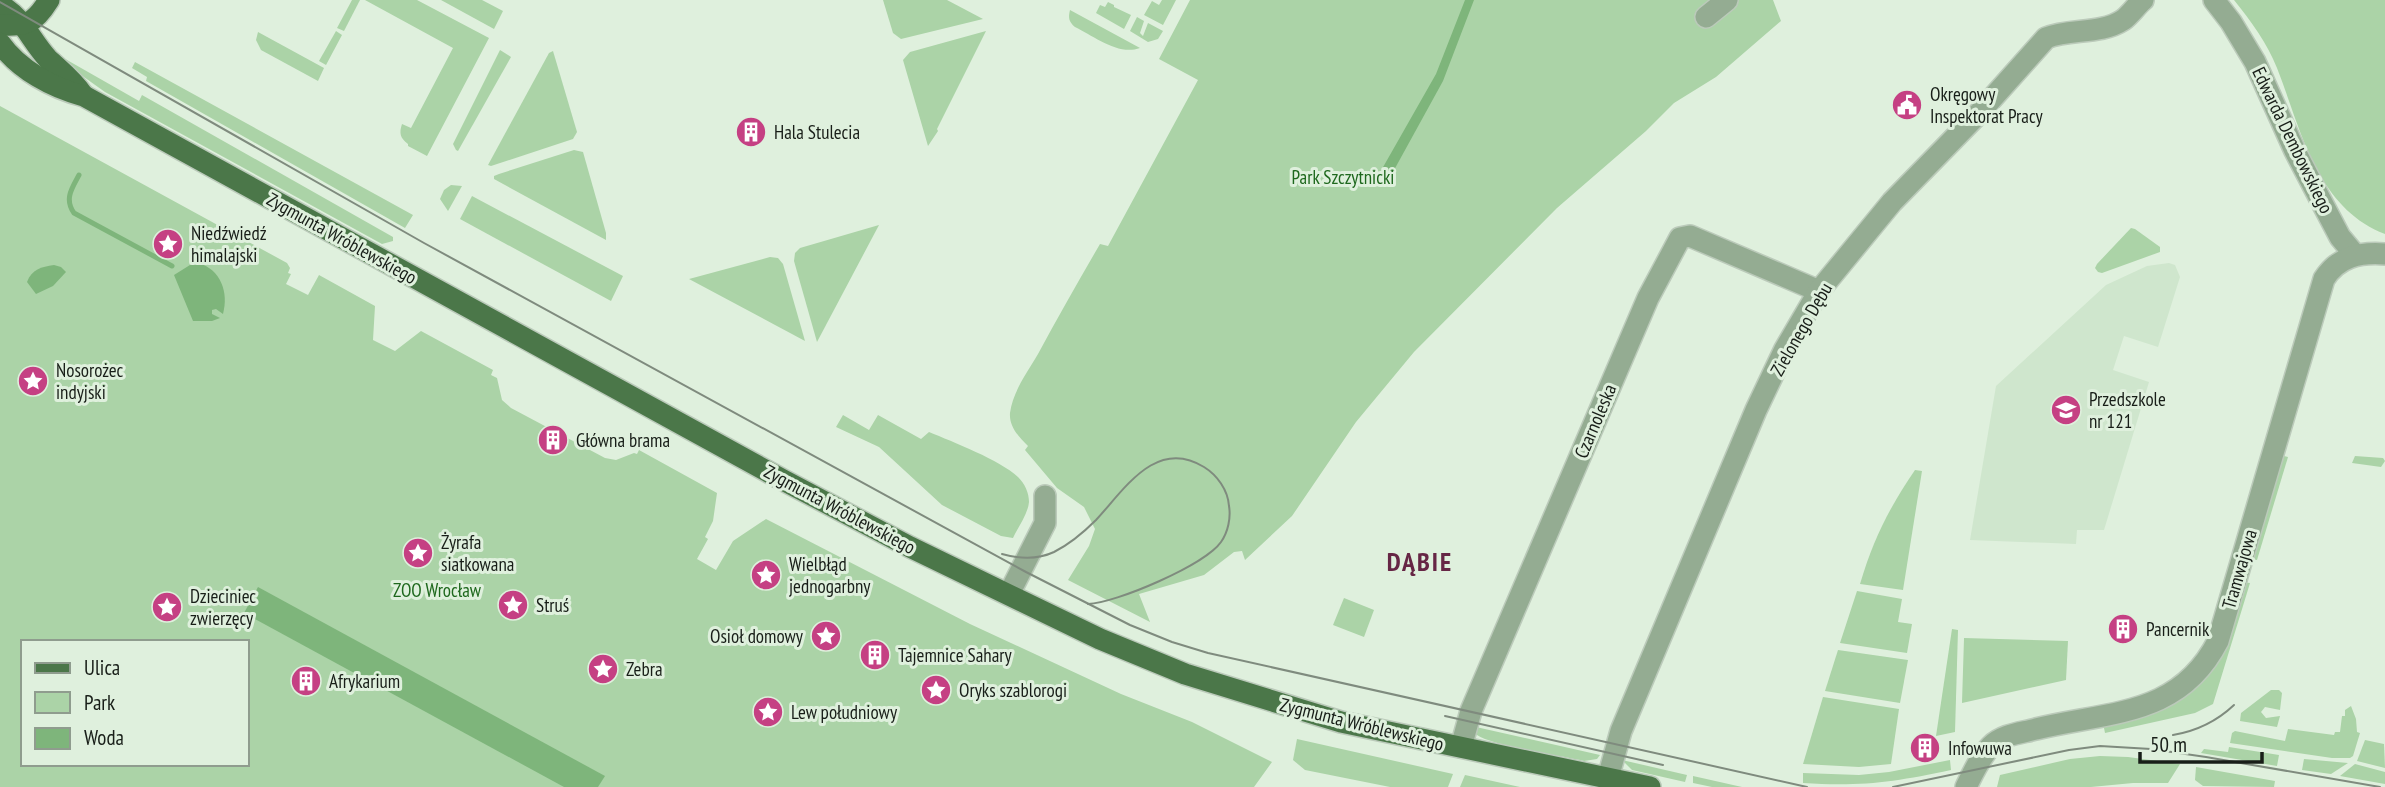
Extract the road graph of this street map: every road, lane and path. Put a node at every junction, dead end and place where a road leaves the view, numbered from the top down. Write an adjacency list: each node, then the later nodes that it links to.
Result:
1 (50, 0): 8 (main road)
2 (1727, 0): 6 (street)
3 (2143, 0): 13 (street, Zielonego Dębu)
4 (2214, 0): 12 (street, Edwarda Dembowskiego)
5 (0, 5): 8 (main road, Zygmunta Wróblewskiego)
6 (1706, 18)
7 (0, 25): 8 (main road)
8 (24, 25): 10 (main road, Zygmunta Wróblewskiego)
9 (0, 43): 10 (main road, Zygmunta Wróblewskiego)
10 (84, 96): 15 (main road, Zygmunta Wróblewskiego)
11 (2385, 254): 12 (street)
12 (2354, 255): 19 (street, Tramwajowa)
13 (1819, 291): 16 (street, Czarnoleska); 17 (street, Zielonego Dębu)
14 (1045, 496): 15 (street)
15 (1009, 594): 16 (main road, Zygmunta Wróblewskiego)
16 (1461, 747): 17 (main road, Zygmunta Wróblewskiego)
17 (1608, 778): 18 (main road, Zygmunta Wróblewskiego)
18 (1650, 787)
19 (1966, 787)

